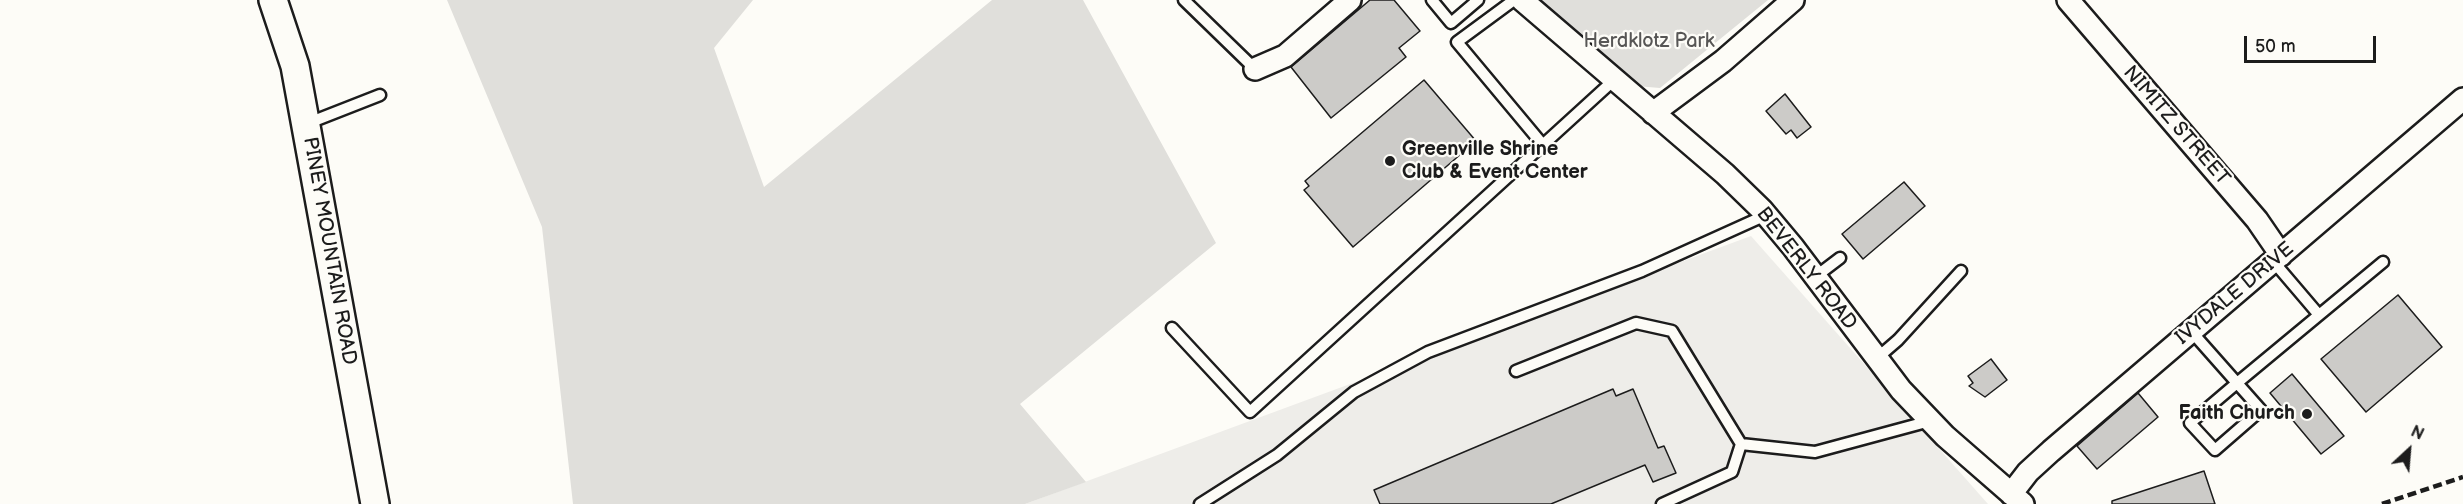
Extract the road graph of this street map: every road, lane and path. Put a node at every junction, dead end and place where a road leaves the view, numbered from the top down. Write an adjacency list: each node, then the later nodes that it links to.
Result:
1 (273, 0): 15 (street, PINEY MOUNTAIN ROAD)
2 (1184, 0): 10 (lane)
3 (1350, 0): 10 (street)
4 (1432, 0): 5 (lane)
5 (1478, 0)
6 (1514, 0): 16 (lane)
7 (1522, 0): 11 (street, BEVERLY ROAD)
8 (1793, 0): 14 (street)
9 (2068, 0): 19 (street, NIMITZ STREET)
10 (1255, 69)
11 (1614, 80): 14 (street, BEVERLY ROAD); 16 (lane)
12 (380, 95): 15 (lane)
13 (2463, 99): 19 (street, IVYDALE DRIVE)
14 (1653, 113): 17 (street, BEVERLY ROAD)
15 (305, 124): 32 (street, PINEY MOUNTAIN ROAD)
16 (1543, 145): 24 (lane)
17 (1766, 215): 22 (street, BEVERLY ROAD); 33 (lane)
18 (1840, 258): 22 (lane)
19 (2277, 258): 23 (lane); 25 (street, IVYDALE DRIVE)
20 (2383, 262): 23 (lane)
21 (1961, 270): 26 (lane)
22 (1815, 277): 26 (street, BEVERLY ROAD)
23 (2319, 315): 28 (lane)
24 (1172, 328)
25 (2192, 331): 28 (lane); 31 (street, IVYDALE DRIVE)
26 (1876, 359): 29 (street, BEVERLY ROAD)
27 (1516, 371): 30 (lane)
28 (2237, 383): 28 (lane)
29 (1930, 421): 30 (lane); 31 (street, BEVERLY ROAD)
30 (1741, 444): 34 (lane)
31 (2017, 499)
32 (375, 504)
33 (1200, 504)
34 (1662, 504)

